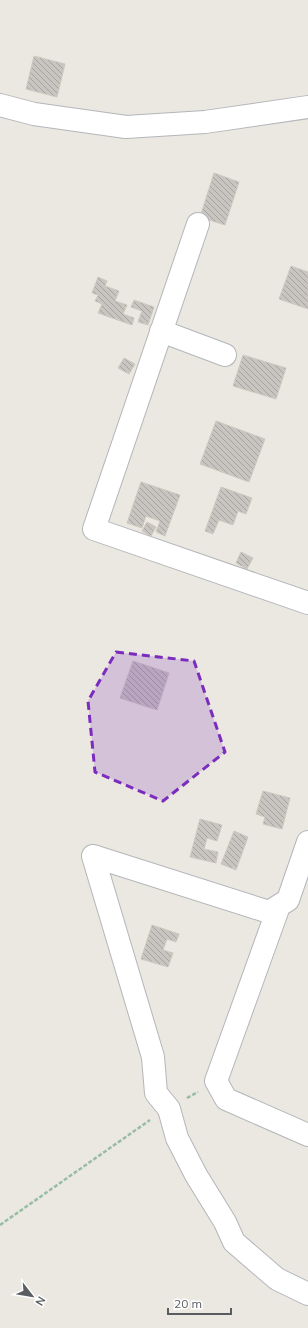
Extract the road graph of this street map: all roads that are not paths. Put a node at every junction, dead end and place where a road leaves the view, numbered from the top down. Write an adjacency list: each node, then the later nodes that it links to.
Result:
1 (0, 105): 2 (street)
2 (308, 107)
3 (198, 224): 4 (street)
4 (161, 331): 5 (street); 6 (street)
5 (225, 355)
6 (308, 603)
7 (308, 842): 8 (street)
8 (279, 906): 9 (street); 10 (street)
9 (308, 1135)
10 (308, 1294)

